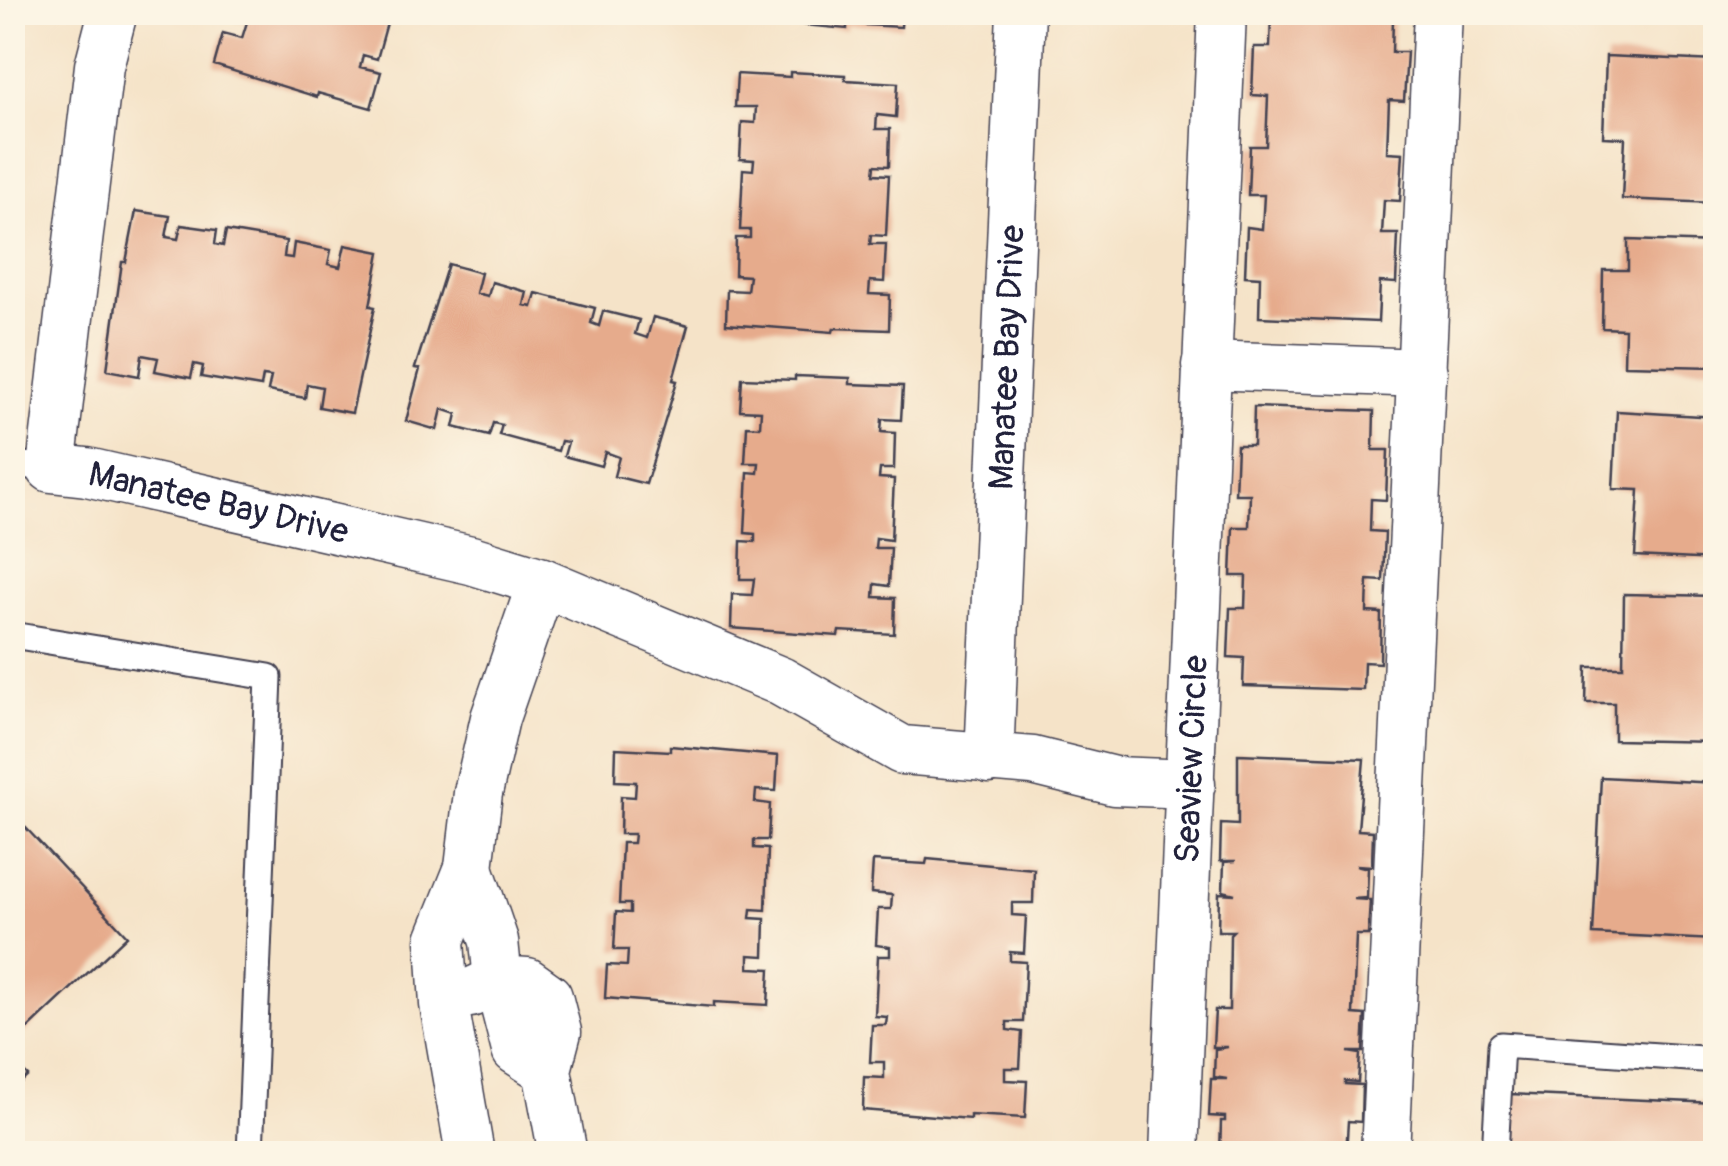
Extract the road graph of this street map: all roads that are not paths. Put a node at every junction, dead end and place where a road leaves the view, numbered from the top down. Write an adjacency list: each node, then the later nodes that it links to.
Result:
1 (113, 12): 7 (street, Manatee Bay Drive)
2 (1020, 12): 10 (street, Manatee Bay Drive)
3 (1222, 12): 5 (street, Seaview Circle)
4 (1438, 12): 6 (street)
5 (1206, 365): 6 (street); 11 (street, Seaview Circle)
6 (1422, 373): 20 (street)
7 (32, 466): 8 (street, Manatee Bay Drive)
8 (542, 582): 10 (street, Manatee Bay Drive); 12 (street)
9 (12, 636): 16 (lane)
10 (989, 759): 11 (street, Manatee Bay Drive)
11 (1190, 784): 19 (street, Seaview Circle)
12 (468, 868): 13 (street); 14 (street)
13 (498, 980): 14 (street); 18 (street)
14 (444, 1004): 17 (street)
15 (1716, 1060): 21 (lane)
16 (250, 1154)
17 (470, 1154)
18 (563, 1154)
19 (1174, 1154)
20 (1385, 1154)
21 (1496, 1154)

